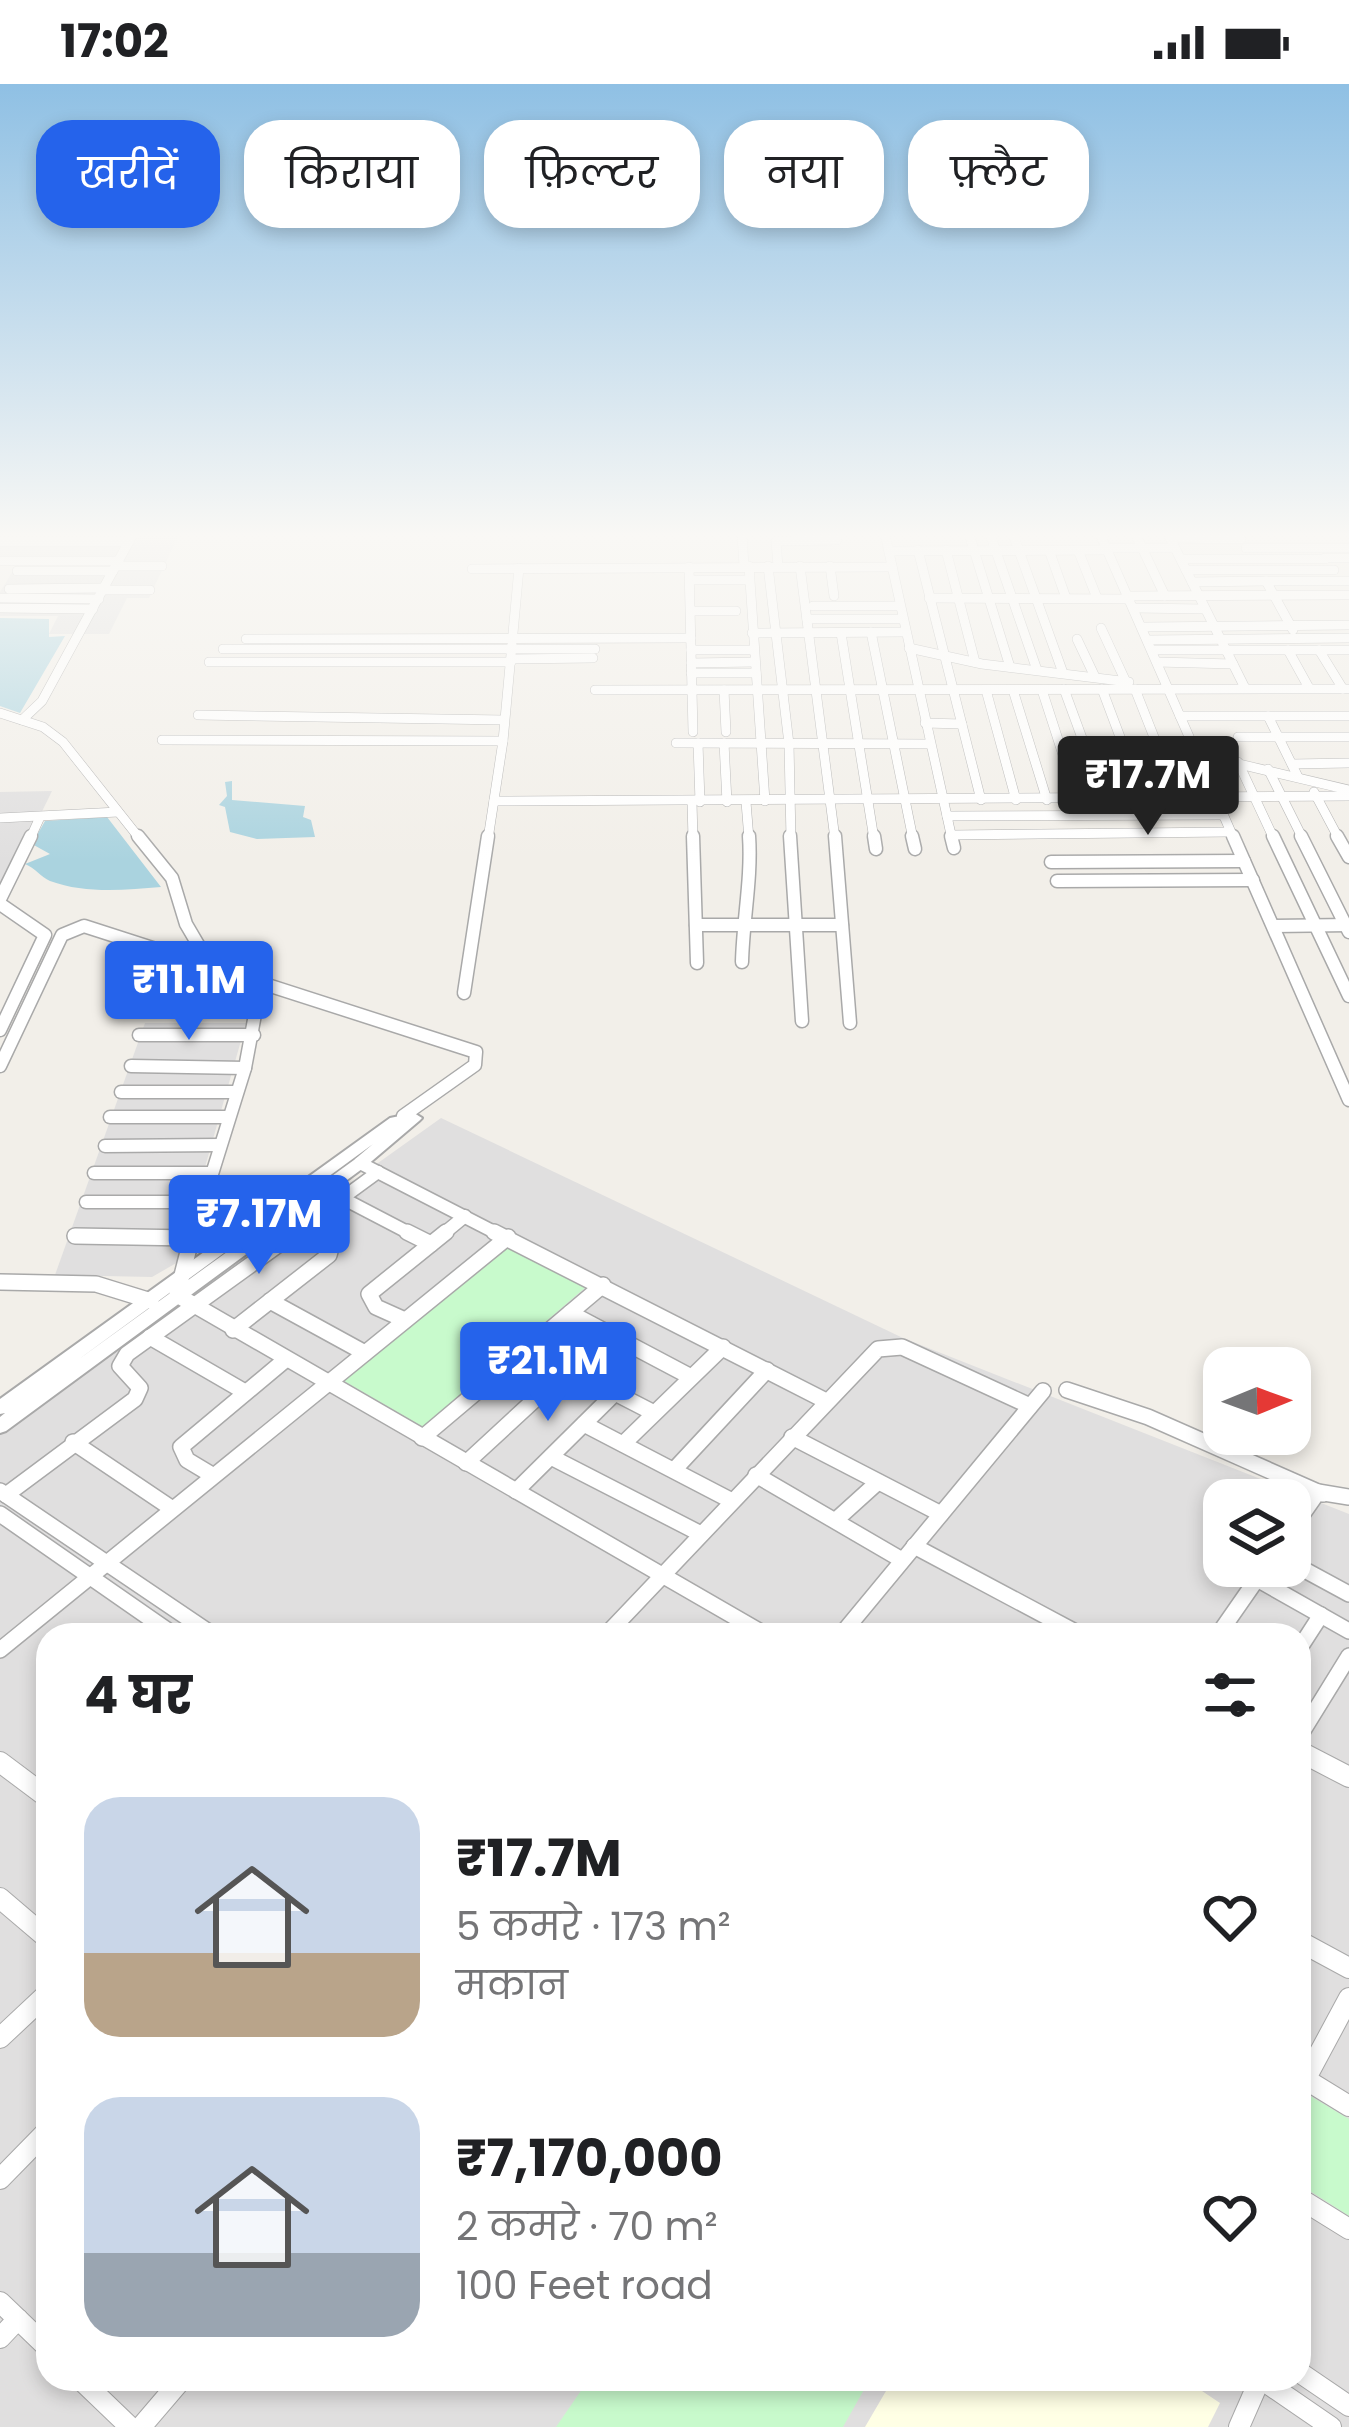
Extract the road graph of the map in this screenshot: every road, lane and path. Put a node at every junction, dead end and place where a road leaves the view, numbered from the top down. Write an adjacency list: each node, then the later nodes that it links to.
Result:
1 (73, 643): 69 (street)
2 (335, 643): 30 (street)
3 (514, 643): 30 (street)
4 (753, 643): 24 (street)
5 (779, 643): 54 (street)
6 (810, 643): 55 (street)
7 (843, 643): 56 (street)
8 (873, 643): 57 (street)
9 (908, 643): 22 (street)
10 (941, 643): 32 (street)
11 (971, 643): 34 (street)
12 (1003, 643): 36 (street)
13 (1028, 643): 39 (street)
14 (1052, 643): 40 (street)
15 (1079, 643): 41 (street)
16 (1109, 643): 42 (street)
17 (1149, 643): 29 (street)
18 (1243, 643): 21 (street)
19 (1300, 643): 26 (street)
20 (691, 644): 24 (street); 30 (street); 37 (street)
21 (1223, 645): 25 (street); 29 (street); 35 (street)
22 (909, 648): 32 (street); 62 (street)
23 (223, 649): 30 (street)
24 (754, 650): 38 (street)
25 (1288, 650): 26 (street); 44 (street)
26 (1305, 650): 27 (street)
27 (1319, 650): 28 (street); 49 (street)
28 (1349, 650)
29 (1152, 651): 35 (street); 48 (street)
30 (513, 652): 31 (street); 33 (street); 70 (street)
31 (594, 654)
32 (944, 656): 34 (street); 58 (street)
33 (209, 662)
34 (975, 662): 36 (street)
35 (1233, 664): 43 (street)
36 (1010, 667): 39 (street)
37 (691, 668): 38 (street); 51 (street)
38 (755, 668): 53 (street)
39 (1037, 670): 40 (street)
40 (1063, 673): 41 (street)
41 (1095, 677): 42 (street)
42 (1131, 685): 47 (street); 48 (street); 100 (street)
43 (1245, 688): 44 (street); 48 (street)
44 (1309, 688): 45 (street)
45 (1328, 688): 49 (street); 68 (street)
46 (1064, 689): 47 (street); 61 (street); 98 (street)
47 (1102, 689): 99 (street)
48 (1168, 689): 65 (street)
49 (1346, 689)
50 (595, 690): 51 (street)
51 (692, 690): 52 (street); 76 (street)
52 (724, 690): 53 (street); 77 (street)
53 (757, 690): 54 (street); 81 (street)
54 (782, 690): 55 (street); 82 (street)
55 (815, 690): 56 (street); 83 (street)
56 (850, 690): 57 (street); 84 (street)
57 (881, 690): 62 (street); 85 (street)
58 (953, 690): 59 (street); 62 (street); 72 (street)
59 (986, 690): 60 (street); 104 (street)
60 (1013, 690): 61 (street); 105 (street)
61 (1042, 690): 97 (street)
62 (918, 691): 71 (street)
63 (0, 712): 69 (street)
64 (198, 715): 70 (street)
65 (1180, 716): 66 (street); 87 (street)
66 (1229, 716): 67 (street); 73 (street)
67 (1268, 716): 68 (street); 74 (street)
68 (1347, 719)
69 (22, 720): 115 (street)
70 (505, 720): 79 (street)
71 (925, 723): 72 (street); 86 (street)
72 (962, 724): 103 (street)
73 (1238, 737): 74 (street); 88 (street)
74 (1280, 737): 75 (street); 90 (street)
75 (1349, 737)
76 (696, 738): 77 (street); 80 (street); 109 (street)
77 (725, 738): 81 (street); 110 (street)
78 (162, 740): 79 (street)
79 (503, 741): 106 (street)
80 (676, 743)
81 (762, 743): 82 (street); 112 (street)
82 (790, 744): 83 (street); 107 (street)
83 (824, 744): 84 (street); 113 (street)
84 (859, 744): 85 (street); 114 (street)
85 (893, 744): 86 (street); 108 (street)
86 (929, 744): 102 (street)
87 (1197, 754): 88 (street); 101 (street)
88 (1244, 763): 91 (street); 94 (street)
89 (1349, 763): 90 (street)
90 (1292, 764): 92 (street)
91 (1268, 769): 92 (street); 95 (street)
92 (1304, 779): 93 (street); 96 (street)
93 (1349, 793): 96 (street)
94 (1252, 796): 95 (street); 101 (street); 134 (street)
95 (1281, 796): 96 (street); 135 (street)
96 (1316, 796): 123 (street)
97 (1077, 798): 98 (street); 105 (street)
98 (1104, 798): 99 (street)
99 (1143, 798): 100 (street)
100 (1178, 798): 101 (street)
101 (1215, 798): 116 (street)
102 (942, 800): 103 (street); 108 (street); 117 (street)
103 (981, 800): 104 (street)
104 (1016, 800): 105 (street)
105 (1047, 800)
106 (494, 801): 109 (street); 139 (street)
107 (791, 801): 112 (street); 113 (street); 131 (street)
108 (903, 801): 114 (street); 122 (street)
109 (696, 802): 110 (street); 129 (street)
110 (727, 802): 111 (street)
111 (746, 802): 112 (street); 130 (street)
112 (765, 802)
113 (832, 802): 114 (street); 132 (street)
114 (869, 802): 121 (street)
115 (118, 812): 118 (street); 138 (street)
116 (1222, 814): 117 (street); 120 (street)
117 (947, 816): 120 (street)
118 (40, 817): 119 (street); 128 (street)
119 (1, 820)
120 (1230, 832): 124 (street)
121 (876, 849)
122 (915, 849)
123 (1349, 856)
124 (1244, 861): 125 (street); 126 (street)
125 (1051, 862)
126 (1253, 880): 127 (street); 133 (street)
127 (1057, 881)
128 (0, 902): 143 (street)
129 (696, 925): 130 (street); 137 (street)
130 (742, 925): 131 (street); 136 (street)
131 (796, 925): 132 (street); 141 (street)
132 (842, 925): 142 (street)
133 (1274, 926): 134 (street); 151 (street)
134 (1315, 926): 135 (street); 140 (street)
135 (1348, 928)
136 (742, 962)
137 (698, 964)
138 (214, 966): 145 (street); 146 (street); 152 (street)
139 (464, 993)
140 (1349, 996)
141 (802, 1021)
142 (850, 1023)
143 (0, 1030)
144 (139, 1035): 145 (street)
145 (254, 1035): 148 (street)
146 (0, 1066)
147 (131, 1066): 148 (street)
148 (245, 1068): 150 (street)
149 (122, 1092): 150 (street)
150 (237, 1092): 154 (street)
151 (1349, 1100)
152 (403, 1116): 157 (street); 172 (street)
153 (110, 1117): 154 (street)
154 (228, 1117): 155 (street)
155 (220, 1144): 156 (street); 160 (street)
156 (105, 1145)
157 (360, 1163): 158 (street); 172 (street)
158 (378, 1172): 161 (street); 164 (street)
159 (94, 1173): 160 (street)
160 (209, 1173): 163 (street)
161 (342, 1198): 165 (street); 169 (street)
162 (86, 1202): 163 (street)
163 (200, 1202): 167 (street)
164 (465, 1216): 168 (street); 169 (street)
165 (306, 1224): 172 (street); 174 (street)
166 (75, 1236): 167 (street)
167 (190, 1238): 172 (street)
168 (508, 1238): 171 (street); 176 (street)
169 (431, 1244): 176 (street)
170 (0, 1282): 173 (street)
171 (603, 1285): 175 (street); 179 (street)
172 (183, 1293): 173 (street); 177 (street); 178 (street); 196 (street)
173 (152, 1300): 193 (street)
174 (270, 1300): 177 (street); 181 (street)
175 (570, 1313): 180 (street); 185 (street)
176 (405, 1320): 181 (street)
177 (233, 1330): 182 (street)
178 (150, 1337): 189 (street); 199 (street)
179 (722, 1347): 184 (street); 185 (street)
180 (528, 1348): 183 (street); 198 (street)
181 (365, 1353): 186 (street)
182 (286, 1360): 186 (street); 189 (street)
183 (568, 1369): 190 (street); 202 (street)
184 (767, 1370): 191 (street); 203 (street)
185 (691, 1377): 194 (street)
186 (326, 1383): 198 (street); 204 (street)
187 (1067, 1390): 208 (street)
188 (1043, 1391): 192 (street)
189 (245, 1392): 204 (street)
190 (615, 1393): 194 (street); 195 (street)
191 (826, 1401): 192 (street); 197 (street)
192 (1030, 1406): 215 (street)
193 (0, 1408)
194 (654, 1413): 200 (street)
195 (584, 1424): 200 (street); 201 (street)
196 (0, 1426)
197 (792, 1437): 205 (street); 206 (street)
198 (422, 1438): 202 (street)
199 (73, 1442): 209 (street); 213 (street)
200 (623, 1444): 203 (street)
201 (551, 1457): 207 (street); 217 (street)
202 (466, 1463): 207 (street)
203 (674, 1470): 210 (street)
204 (212, 1475): 213 (street)
205 (756, 1475): 210 (street); 216 (street)
206 (878, 1482): 215 (street); 216 (street)
207 (516, 1491): 222 (street)
208 (1318, 1492): 211 (street); 212 (street)
209 (3, 1493): 219 (street)
210 (732, 1501): 217 (street)
211 (1311, 1502)
212 (1349, 1502)
213 (171, 1508): 219 (street)
214 (0, 1514): 221 (street)
215 (941, 1514): 218 (street)
216 (836, 1520): 218 (street)
217 (701, 1534): 222 (street)
218 (908, 1553): 231 (street); 232 (street)
219 (105, 1562): 221 (street); 228 (street)
220 (1311, 1573): 225 (street)
221 (89, 1575): 227 (street); 236 (street)
222 (661, 1576): 229 (street); 230 (street)
223 (1252, 1587): 233 (street)
224 (1282, 1587): 226 (street)
225 (1349, 1594)
226 (1321, 1615): 234 (street); 235 (street)
227 (158, 1623)
228 (195, 1623)
229 (617, 1623)
230 (745, 1623)
231 (851, 1623)
232 (1056, 1623)
233 (1227, 1623)
234 (1311, 1630)
235 (1349, 1631)
236 (0, 1651)
237 (1346, 1666): 238 (street)
238 (1311, 1720)
239 (1311, 1756): 241 (street)
240 (0, 1762): 242 (street)
241 (1347, 1772)
242 (36, 1789)
243 (1, 1902): 244 (street)
244 (36, 1930)
245 (1311, 1947): 246 (street)
246 (1349, 1968)
247 (1349, 1998): 250 (street)
248 (36, 2005): 249 (street)
249 (0, 2038)
250 (1311, 2068)
251 (1311, 2089): 252 (street)
252 (1349, 2106)
253 (36, 2143): 254 (street)
254 (0, 2179)
255 (1311, 2205): 256 (street)
256 (1349, 2229)
257 (0, 2302): 258 (street)
258 (18, 2319): 259 (street); 260 (street)
259 (36, 2334)
260 (0, 2338)
261 (1311, 2380): 266 (street)
262 (92, 2391): 267 (street)
263 (172, 2391): 268 (street)
264 (1256, 2391): 269 (street)
265 (1278, 2391): 270 (street)
266 (1349, 2406)
267 (130, 2427)
268 (140, 2427)
269 (1239, 2427)
270 (1331, 2427)

